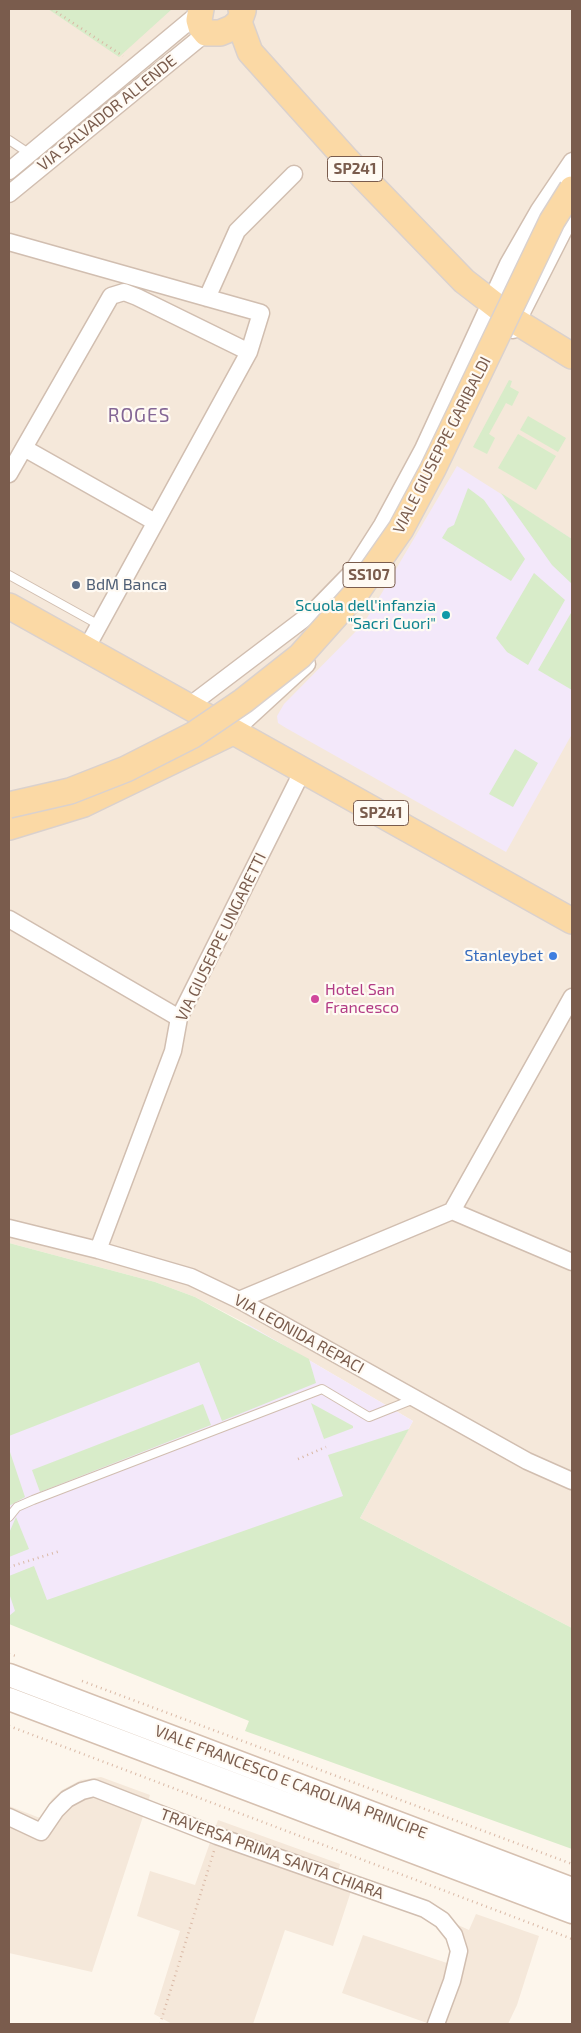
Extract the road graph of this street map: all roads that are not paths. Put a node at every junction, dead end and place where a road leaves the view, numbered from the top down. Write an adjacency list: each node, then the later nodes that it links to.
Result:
1 (242, 13): 2 (main road); 13 (main road, SP241)
2 (202, 18): 4 (street, VIA SALVADOR ALLENDE); 8 (street, VIA SALVADOR ALLENDE)
3 (9, 140): 4 (lane)
4 (30, 154): 5 (street, VIA SALVADOR ALLENDE)
5 (9, 171)
6 (294, 174): 12 (street)
7 (569, 174): 9 (street); 13 (street); 28 (main road, VIALE GIUSEPPE GARIBALDI / SS107, bridge)
8 (9, 194)
9 (572, 200)
10 (572, 214): 14 (street)
11 (9, 242): 12 (street)
12 (207, 298): 15 (street)
13 (490, 301): 14 (main road, SP241); 24 (street)
14 (517, 322): 16 (main road, SP241); 25 (street)
15 (249, 352): 17 (street); 19 (street)
16 (572, 356)
17 (24, 448): 18 (street); 19 (street)
18 (9, 474)
19 (155, 522): 22 (street)
20 (9, 575): 22 (lane)
21 (9, 606): 23 (main road, SP241)
22 (99, 625): 23 (street)
23 (86, 649): 24 (main road, SP241)
24 (189, 706): 25 (main road, SP241)
25 (232, 732): 26 (main road, SP241); 27 (main road)
26 (303, 770): 32 (main road, SP241); 34 (street, VIA GIUSEPPE UNGARETTI)
27 (84, 804): 29 (main road); 30 (street)
28 (9, 805)
29 (9, 827)
30 (9, 840)
31 (9, 919): 34 (street)
32 (572, 921)
33 (572, 997): 35 (street)
34 (179, 1018): 37 (street, VIA GIUSEPPE UNGARETTI)
35 (452, 1211): 38 (street); 39 (street)
36 (9, 1228): 37 (street, VIA LEONIDA REPACI)
37 (98, 1250): 39 (street, VIA LEONIDA REPACI)
38 (572, 1262)
39 (240, 1300): 40 (street, VIA LEONIDA REPACI)
40 (415, 1398): 41 (street, VIA LEONIDA REPACI); 42 (lane)
41 (572, 1480)
42 (9, 1517)
43 (13, 1666): 46 (street, VIALE FRANCESCO E CAROLINA PRINCIPE)
44 (9, 1699): 47 (street, VIALE FRANCESCO E CAROLINA PRINCIPE)
45 (9, 1817): 48 (street, TRAVERSA PRIMA SANTA CHIARA)
46 (572, 1889)
47 (572, 1912)
48 (436, 2024)

